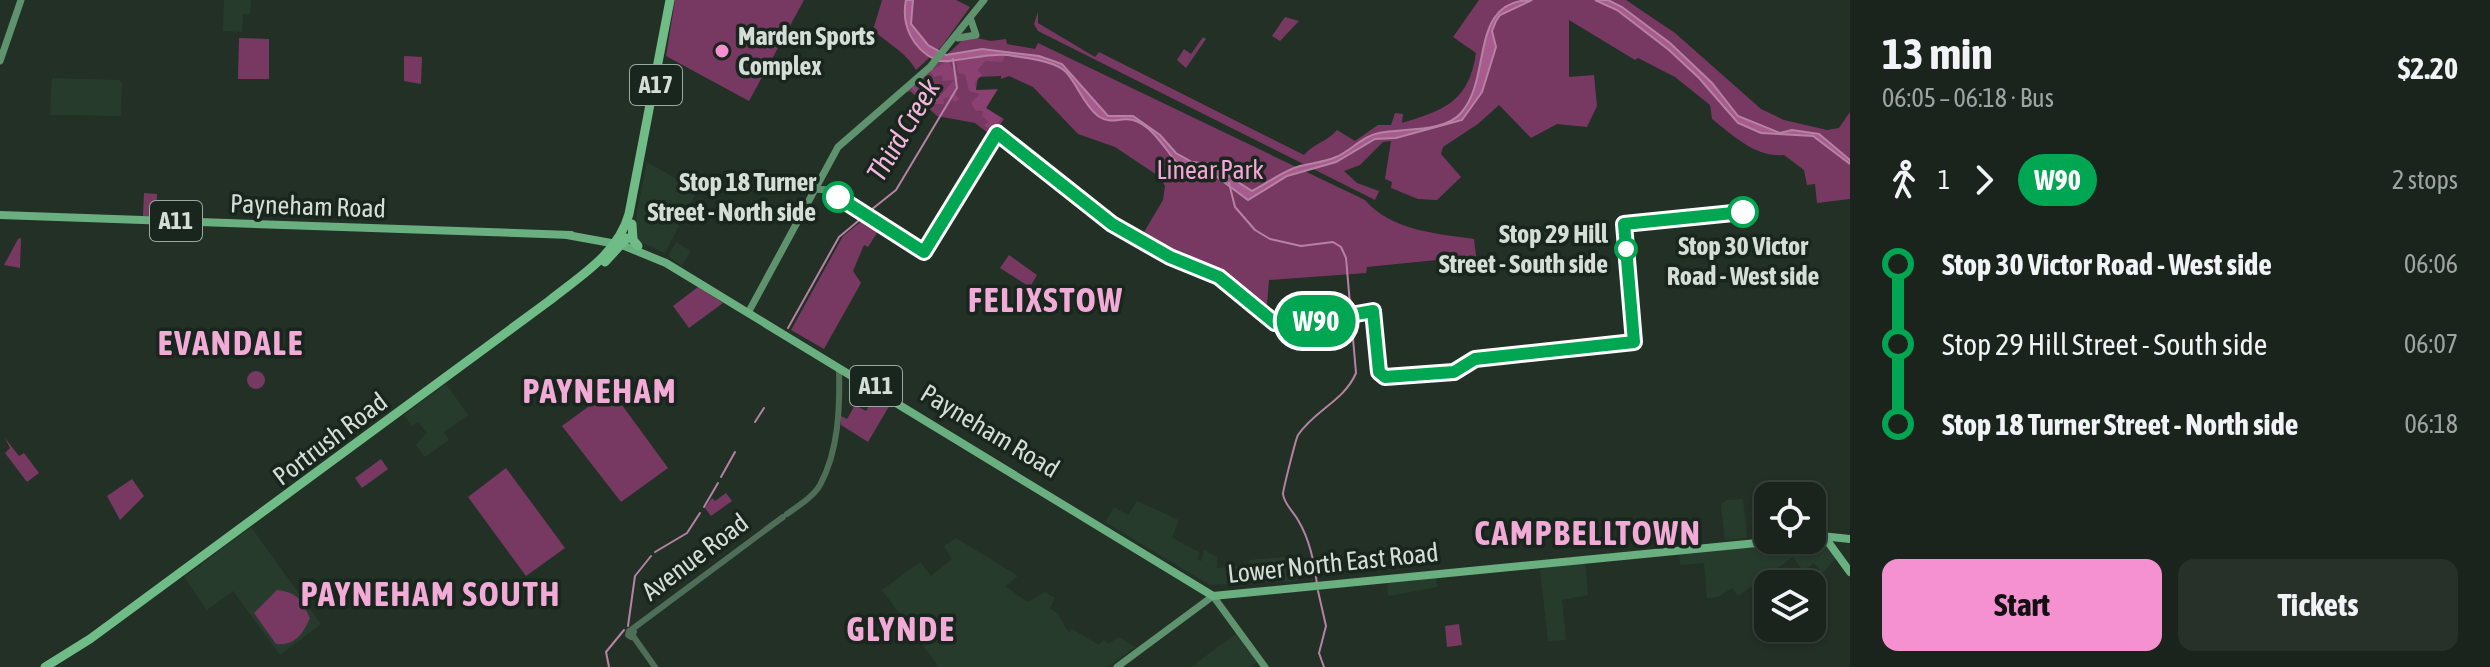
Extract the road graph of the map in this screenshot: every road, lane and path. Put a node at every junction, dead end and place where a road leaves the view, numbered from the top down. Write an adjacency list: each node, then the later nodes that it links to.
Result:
1 (21, 0): 8 (main road)
2 (982, 0): 4 (main road)
3 (671, 7): 9 (highway, A17)
4 (973, 14): 5 (main road); 6 (main road)
5 (962, 28): 6 (main road); 7 (main road)
6 (956, 39): 7 (main road)
7 (944, 50): 10 (main road)
8 (0, 61)
9 (641, 163): 13 (highway, A17); 14 (highway, A17)
10 (815, 185): 11 (main road); 16 (main road)
11 (829, 190)
12 (0, 215): 14 (main road, Payneham Road / A11)
13 (632, 224): 14 (highway, A17); 15 (highway)
14 (616, 243): 15 (highway); 15 (main road, Payneham Road / A11); 34 (highway, Portrush Road)
15 (636, 248): 18 (main road, Payneham Road / A11)
16 (779, 251): 17 (main road); 18 (main road)
17 (756, 299): 18 (main road); 19 (main road)
18 (747, 311): 19 (main road, Payneham Road / A11); 20 (main road, Payneham Road / A11)
19 (760, 316): 20 (main road, Payneham Road / A11)
20 (841, 369): 27 (main road, Payneham Road / A11); 37 (street, Avenue Road)
21 (1826, 537): 22 (main road)
22 (1832, 537): 24 (main road); 28 (main road); 29 (main road)
23 (1754, 539): 31 (main road, Lower North East Road)
24 (1850, 541)
25 (1754, 543): 31 (main road, Lower North East Road)
26 (1826, 544): 28 (main road)
27 (1140, 547): 32 (main road, Payneham Road / A11); 32 (main road, Payneham Road / A11)
28 (1833, 549): 30 (main road)
29 (1850, 565)
30 (1850, 572)
31 (1316, 582): 32 (main road, Lower North East Road)
32 (1212, 594): 33 (main road); 33 (main road); 38 (main road)
33 (1221, 604): 39 (main road)
34 (88, 642): 35 (highway); 36 (highway, Portrush Road)
35 (45, 667)
36 (56, 667)
37 (655, 667)
38 (1114, 667)
39 (1268, 667)

